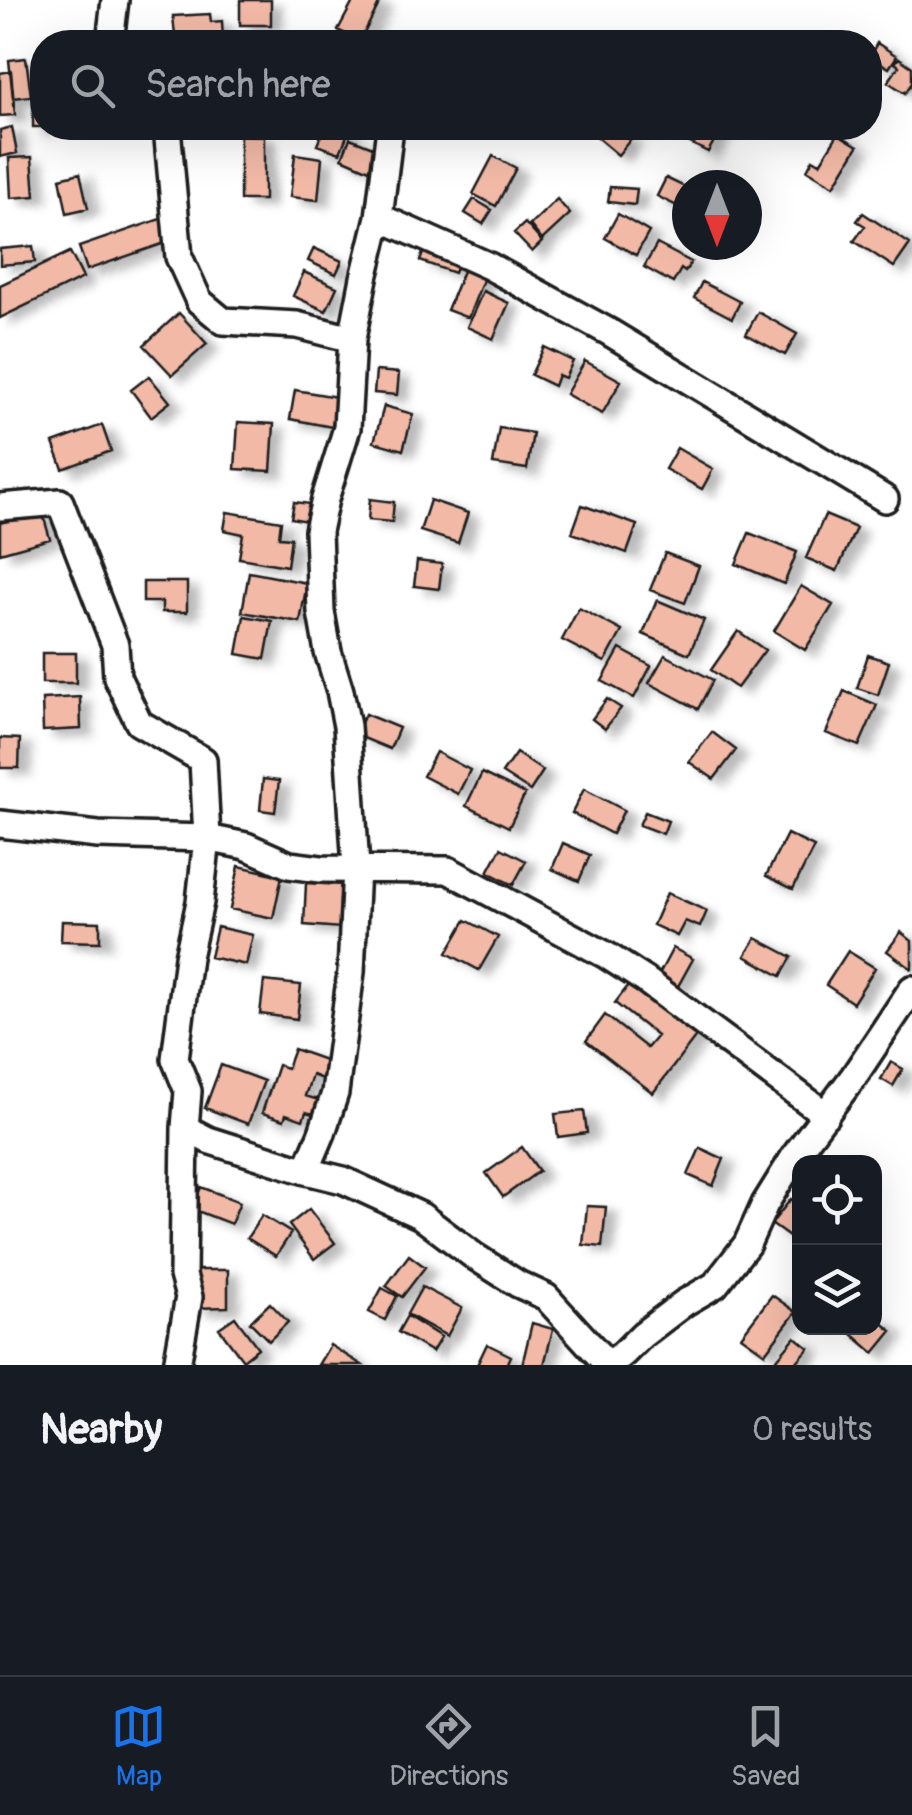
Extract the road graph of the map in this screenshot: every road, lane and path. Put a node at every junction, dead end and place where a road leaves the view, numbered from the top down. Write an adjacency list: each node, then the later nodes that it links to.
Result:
1 (115, 0): 2 (street)
2 (111, 30)
3 (168, 140): 6 (street)
4 (388, 140): 5 (street)
5 (379, 216): 6 (street); 7 (street)
6 (352, 339): 11 (street)
7 (884, 499)
8 (0, 506): 10 (street)
9 (0, 824): 10 (street)
10 (206, 838): 11 (street); 14 (street)
11 (356, 868): 13 (street); 15 (street)
12 (912, 989): 13 (street)
13 (826, 1115): 17 (street)
14 (185, 1128): 15 (street); 16 (street)
15 (306, 1171): 17 (street)
16 (177, 1365)
17 (608, 1365)

